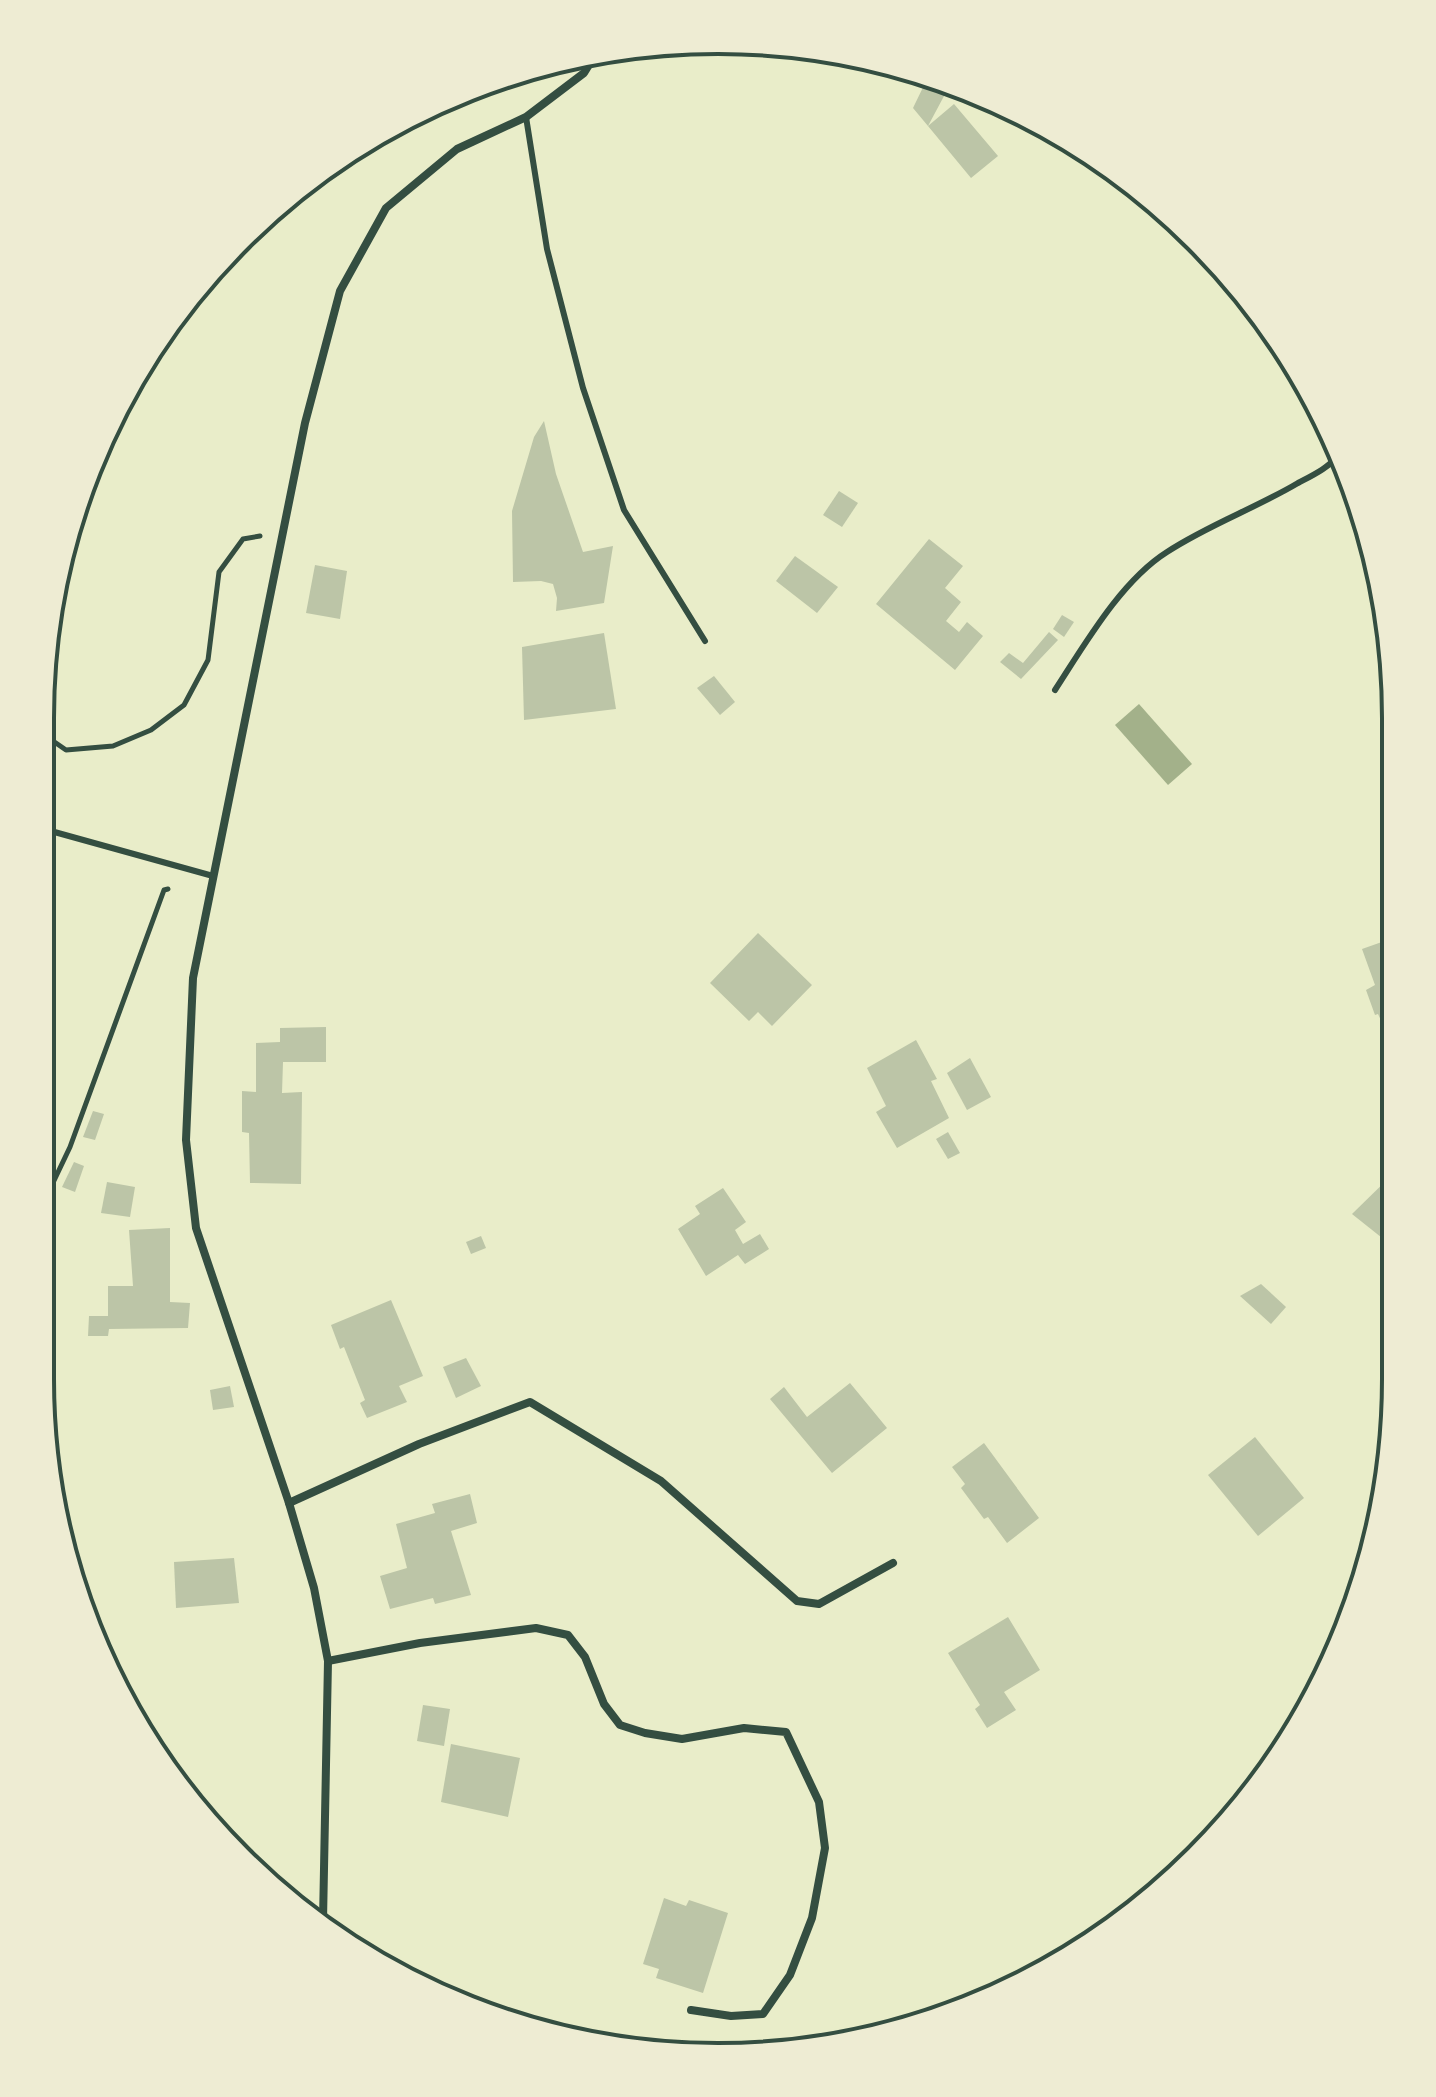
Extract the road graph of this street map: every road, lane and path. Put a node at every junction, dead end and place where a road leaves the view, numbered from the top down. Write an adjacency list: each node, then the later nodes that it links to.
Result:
1 (588, 67): 2 (street)
2 (526, 117): 4 (street); 5 (lane)
3 (1331, 464): 6 (lane)
4 (283, 531): 7 (path); 9 (street)
5 (705, 641)
6 (1055, 690)
7 (54, 742)
8 (54, 832): 9 (lane)
9 (213, 876): 10 (path); 11 (street)
10 (54, 1181)
11 (289, 1503): 12 (street); 13 (street)
12 (893, 1563)
13 (328, 1661): 14 (street); 15 (street)
14 (323, 1913)
15 (691, 2010)

